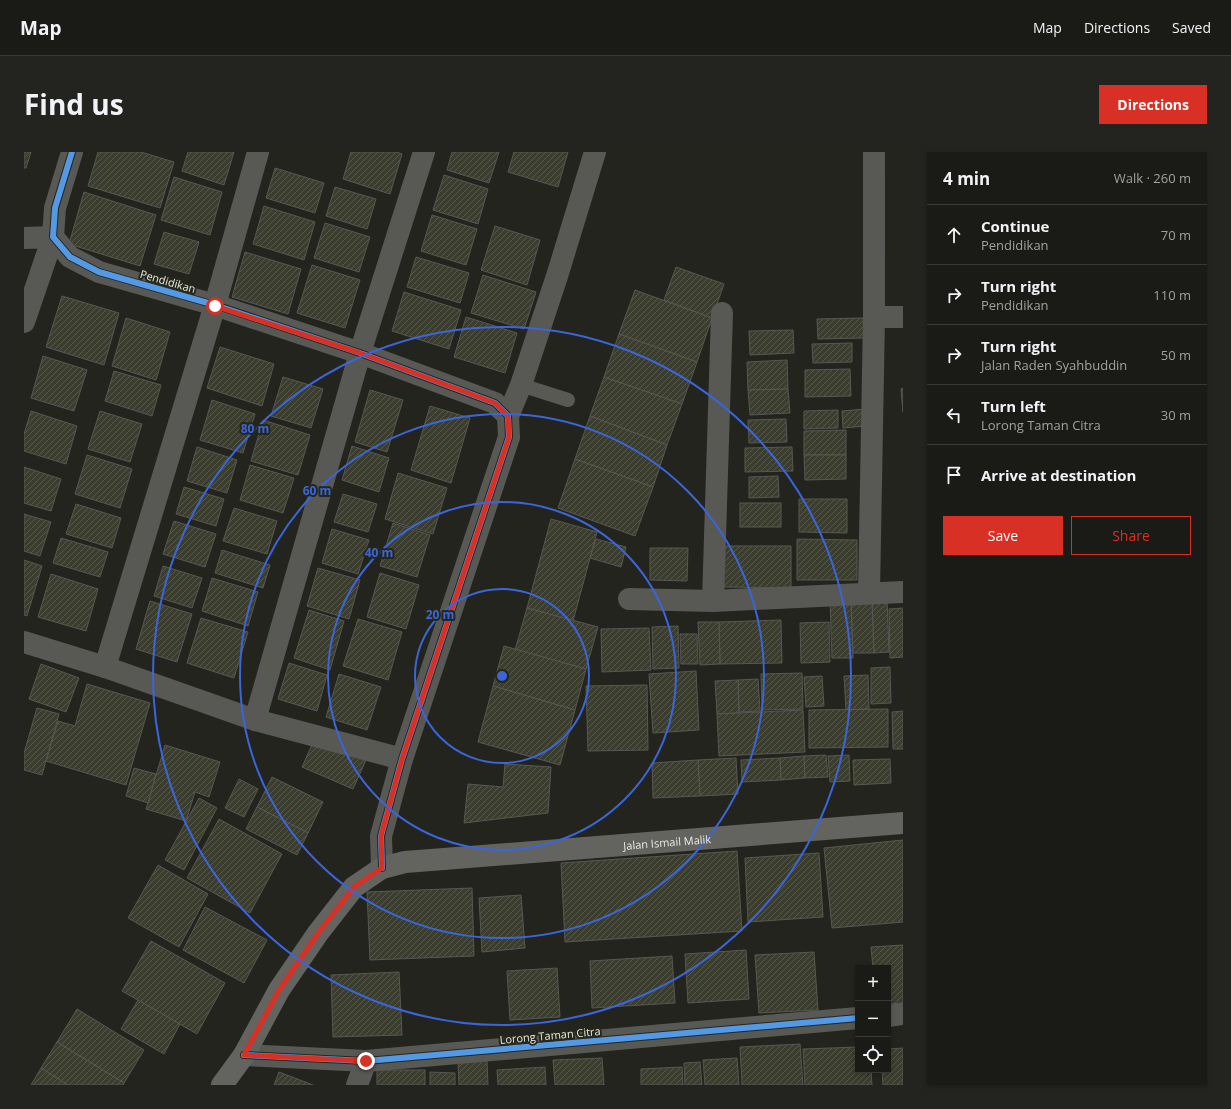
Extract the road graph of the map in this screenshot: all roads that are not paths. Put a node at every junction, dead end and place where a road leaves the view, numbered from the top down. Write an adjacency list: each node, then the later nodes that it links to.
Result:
1 (72, 152): 6 (street)
2 (258, 152): 8 (street)
3 (424, 152): 13 (street)
4 (595, 152): 14 (street)
5 (874, 152): 10 (street)
6 (53, 237): 7 (street); 8 (street, Pendidikan); 12 (street)
7 (24, 238)
8 (215, 306): 13 (street, Pendidikan); 22 (street)
9 (722, 313): 20 (street)
10 (874, 317): 11 (street); 18 (street)
11 (903, 317)
12 (24, 322)
13 (360, 353): 16 (street, Pendidikan); 23 (street)
14 (521, 385): 15 (lane); 16 (street)
15 (568, 400)
16 (508, 416): 24 (street)
17 (903, 592): 18 (street)
18 (869, 593): 20 (street)
19 (628, 599): 20 (street)
20 (713, 600)
21 (24, 642): 22 (street)
22 (106, 667): 23 (street)
23 (255, 720): 24 (street)
24 (402, 759): 26 (street)
25 (903, 823): 26 (main road, Jalan Ismail Malik)
26 (382, 868): 30 (main road, Jalan Ismail Malik)
27 (903, 1014): 28 (street)
28 (891, 1016)
29 (855, 1018): 31 (street, Lorong Taman Citra)
30 (244, 1055): 31 (street, Lorong Taman Citra); 32 (main road, Jalan Ismail Malik)
31 (366, 1061): 33 (street)
32 (222, 1085)
33 (357, 1085)

